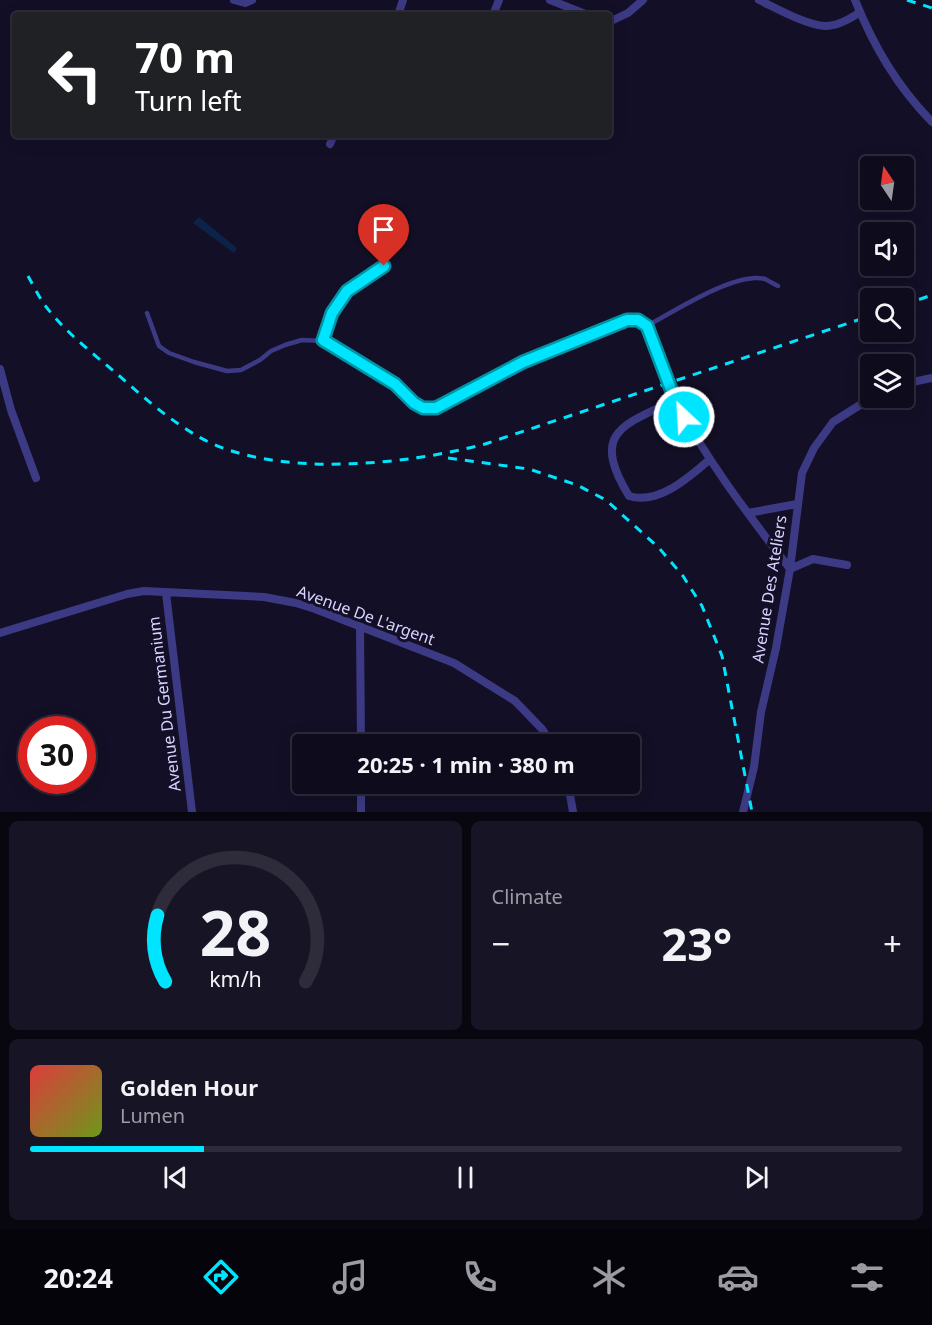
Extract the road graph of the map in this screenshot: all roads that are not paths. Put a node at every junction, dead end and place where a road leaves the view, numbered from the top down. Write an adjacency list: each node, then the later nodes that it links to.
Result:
1 (234, 0): 2 (street)
2 (252, 0)
3 (550, 0): 7 (street)
4 (643, 0): 9 (street)
5 (759, 0): 8 (street)
6 (856, 1): 8 (street)
7 (580, 12)
8 (860, 12): 10 (street)
9 (612, 21)
10 (932, 122)
11 (333, 138): 12 (street)
12 (330, 144)
13 (384, 266): 17 (lane)
14 (778, 286): 16 (lane)
15 (147, 313): 17 (lane)
16 (647, 326): 17 (lane); 21 (lane)
17 (323, 340)
18 (0, 369): 24 (street)
19 (932, 378): 20 (street)
20 (914, 382)
21 (675, 400): 23 (street); 23 (street)
22 (860, 405): 25 (street, Avenue Des Ateliers)
23 (709, 459): 26 (street)
24 (36, 478)
25 (797, 504): 26 (street); 28 (street, Avenue Des Ateliers)
26 (748, 513): 28 (street)
27 (848, 564): 28 (street)
28 (790, 569): 39 (street, Avenue Des Ateliers)
29 (166, 592): 30 (street, Avenue De L'argent); 31 (street, Avenue De L'argent); 36 (street, Avenue Du Germanium)
30 (360, 627): 32 (street); 33 (street, Avenue De L'argent)
31 (0, 633)
32 (361, 734)
33 (545, 734)
34 (361, 794): 37 (street)
35 (570, 794): 38 (street)
36 (192, 812)
37 (361, 812)
38 (573, 812)
39 (743, 812)

